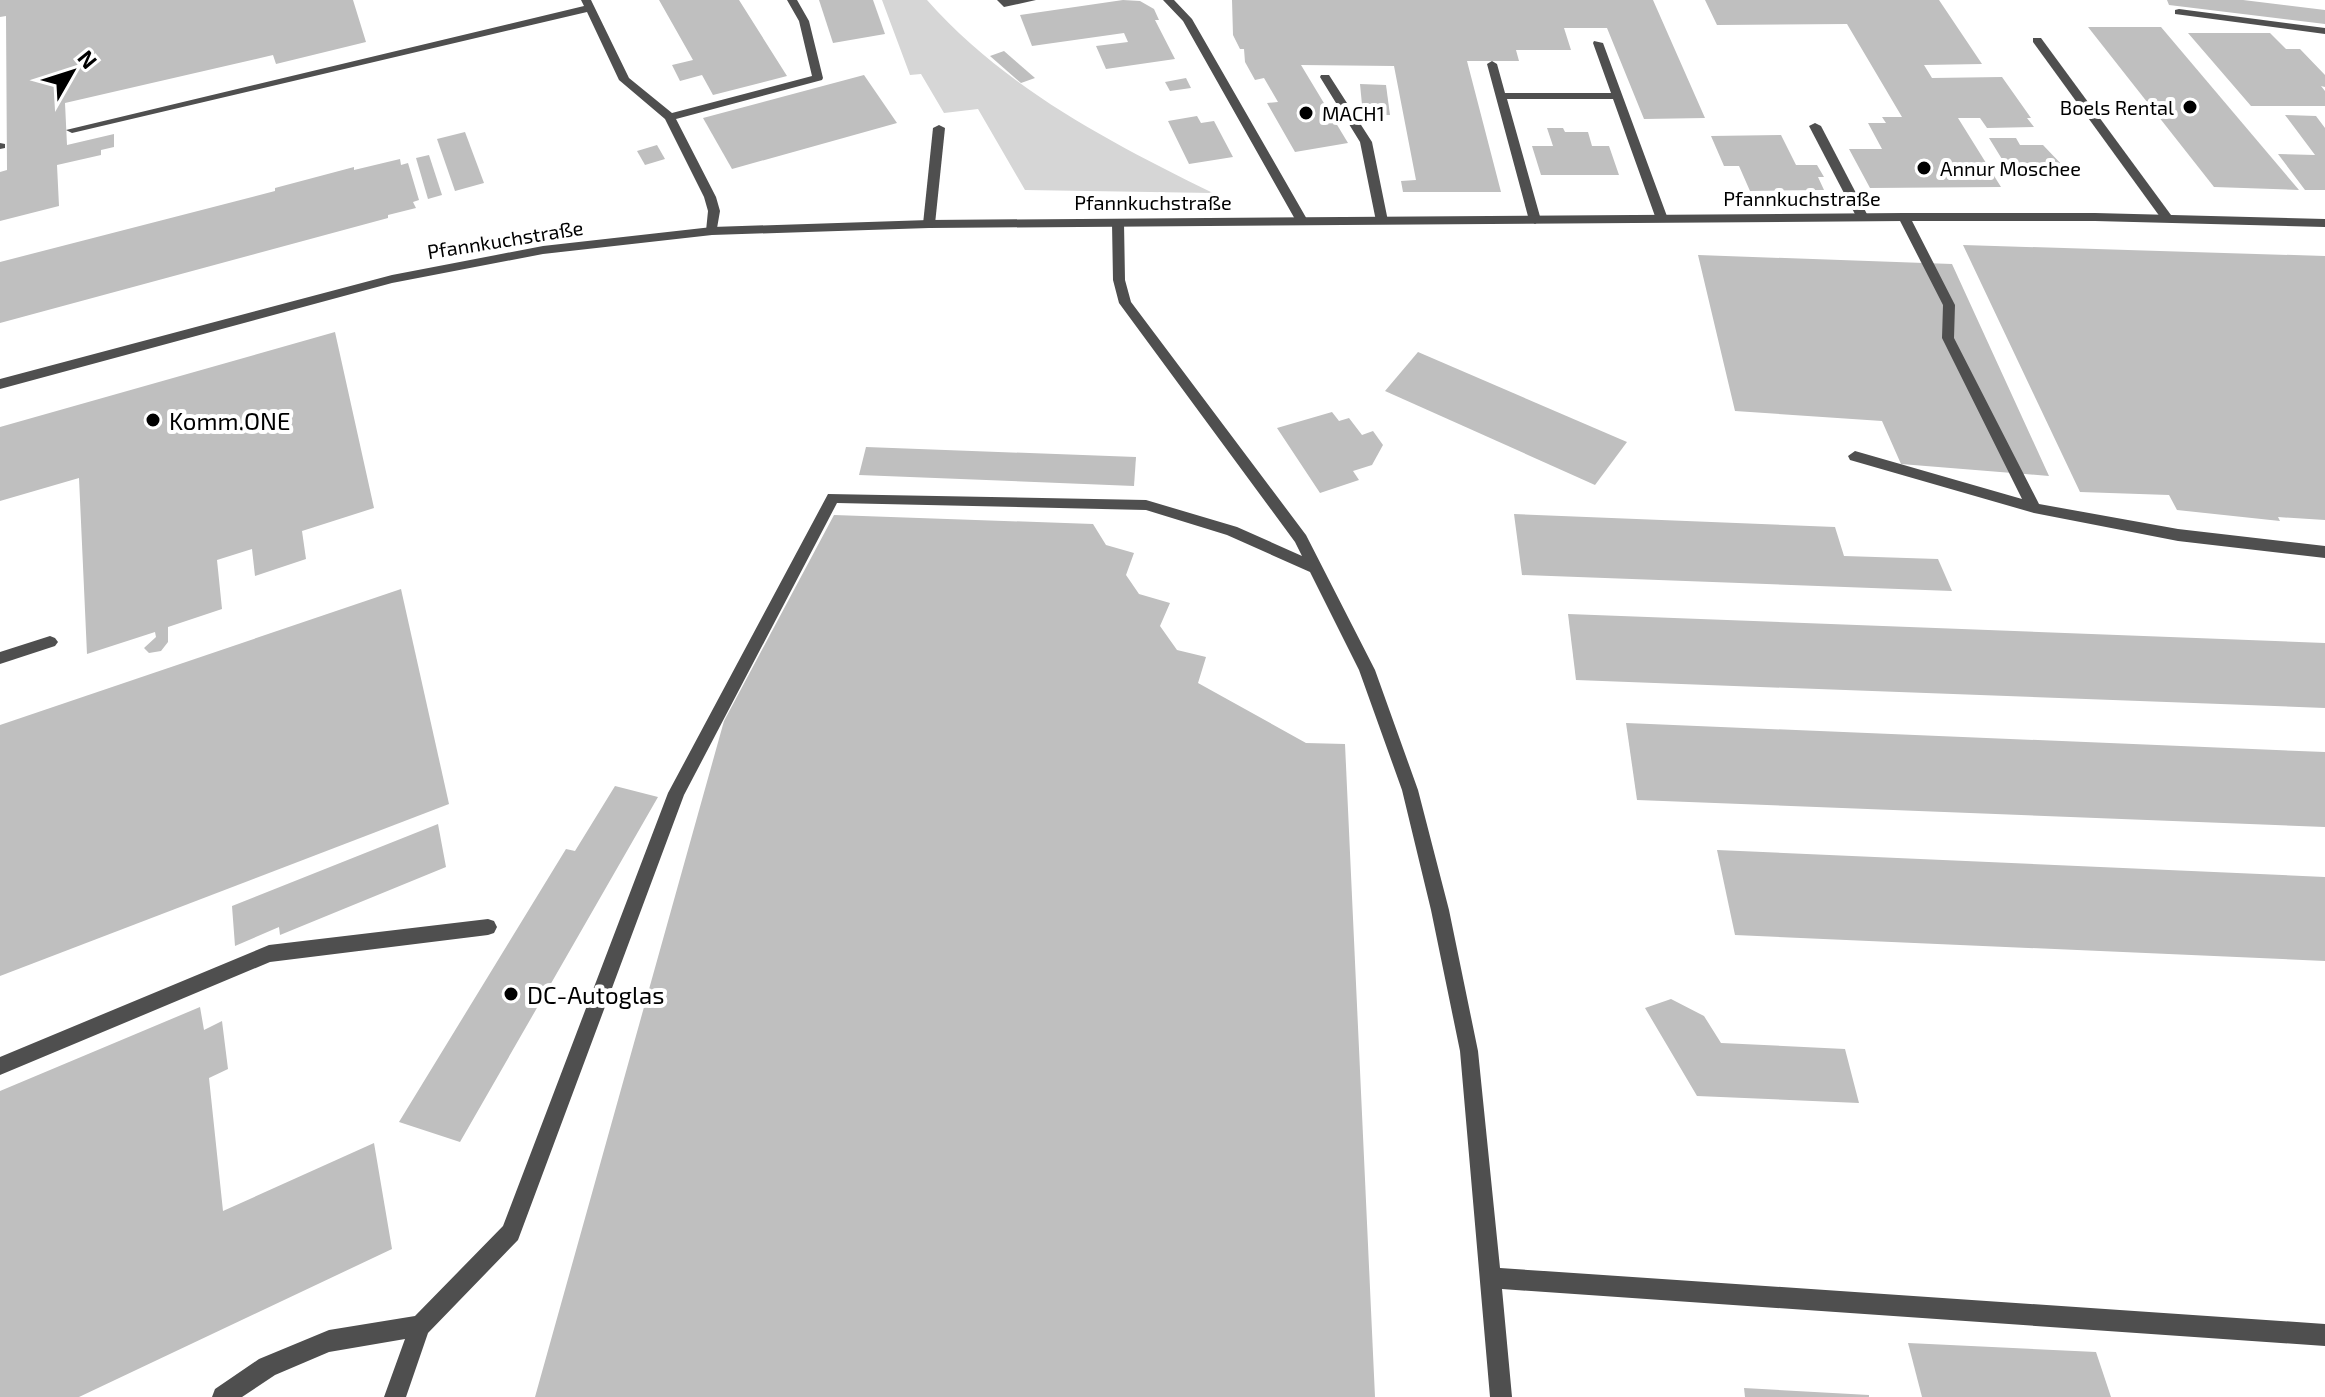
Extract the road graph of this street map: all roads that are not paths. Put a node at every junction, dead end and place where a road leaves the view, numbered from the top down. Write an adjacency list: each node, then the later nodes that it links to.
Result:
1 (792, 0): 14 (street)
2 (1002, 0): 3 (street)
3 (1031, 0)
4 (1168, 0): 23 (street)
5 (588, 4): 14 (street); 17 (street)
6 (2179, 12): 7 (street)
7 (2325, 31)
8 (2037, 40): 20 (street)
9 (1598, 43): 13 (street)
10 (1492, 64): 12 (street)
11 (1325, 77): 24 (street)
12 (1501, 96): 13 (street); 22 (street)
13 (1617, 96): 21 (street)
14 (670, 117): 28 (street)
15 (1815, 126): 19 (street)
16 (939, 128): 27 (street)
17 (72, 130)
18 (1904, 217): 19 (street, Pfannkuchstraße); 20 (street, Pfannkuchstraße); 31 (street)
19 (1863, 218): 21 (street, Pfannkuchstraße)
20 (2167, 218): 26 (street, Pfannkuchstraße)
21 (1662, 219): 22 (street, Pfannkuchstraße)
22 (1535, 220): 24 (street, Pfannkuchstraße)
23 (1302, 221): 24 (street, Pfannkuchstraße); 25 (street, Pfannkuchstraße)
24 (1382, 221)
25 (1118, 223): 27 (street, Pfannkuchstraße); 33 (street)
26 (2325, 223)
27 (929, 224): 28 (street, Pfannkuchstraße)
28 (712, 231): 29 (street, Pfannkuchstraße)
29 (0, 384)
30 (1855, 456): 31 (street)
31 (2034, 508): 32 (street)
32 (2325, 552)
33 (1315, 568): 38 (street); 39 (street)
34 (50, 642): 35 (street)
35 (0, 658)
36 (488, 927): 37 (street)
37 (0, 1066)
38 (1489, 1278): 40 (street); 43 (street)
39 (420, 1326): 41 (street); 42 (street)
40 (2325, 1335)
41 (223, 1397)
42 (395, 1397)
43 (1501, 1397)

